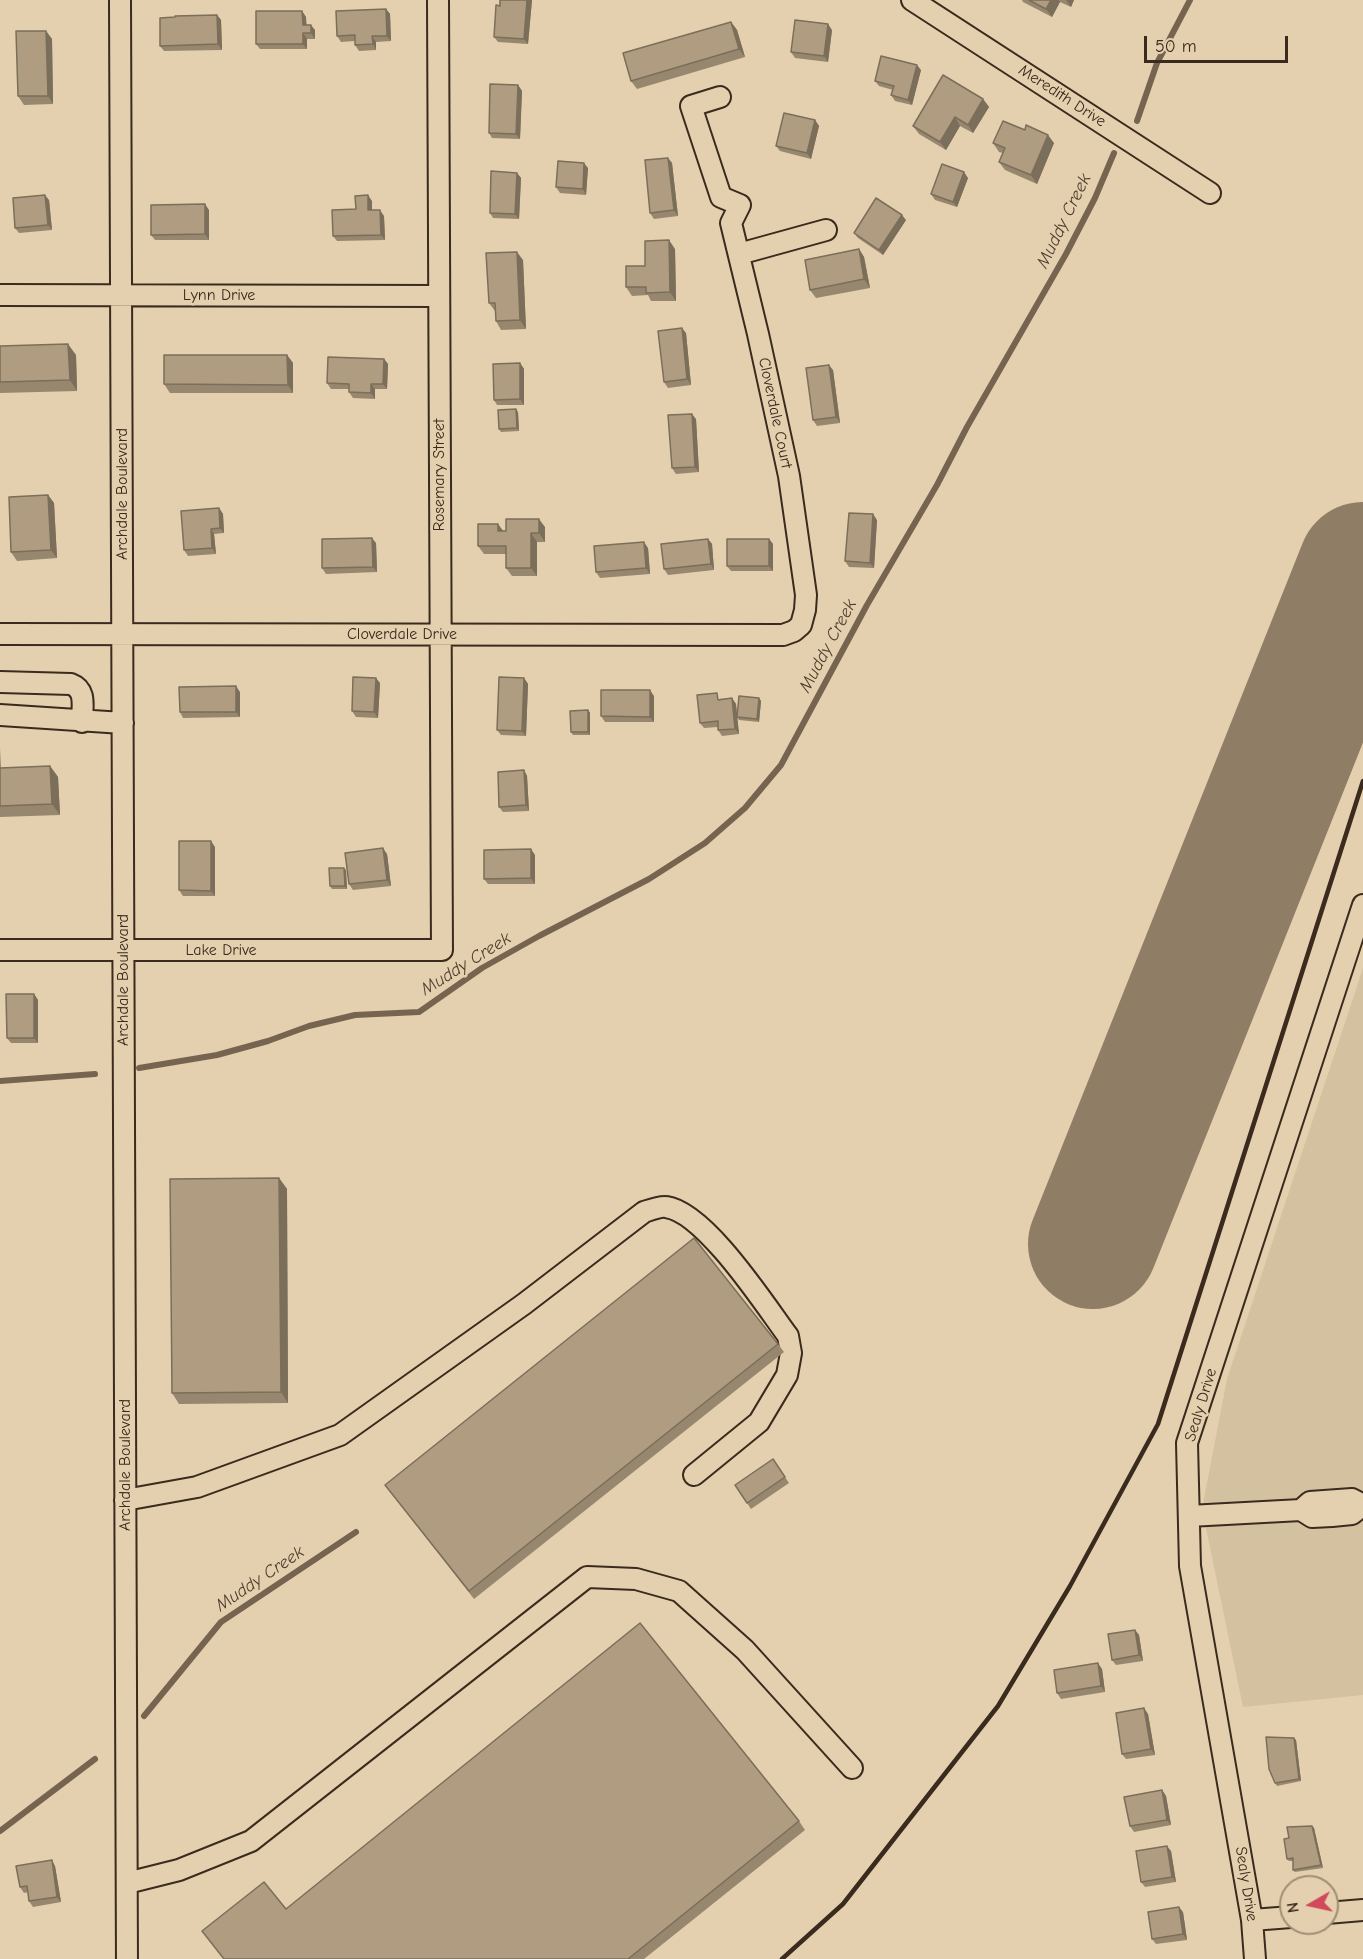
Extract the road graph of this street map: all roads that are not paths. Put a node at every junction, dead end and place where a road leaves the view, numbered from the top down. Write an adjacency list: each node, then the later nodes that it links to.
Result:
1 (120, 0): 9 (street, Archdale Boulevard)
2 (438, 0): 10 (street, Rosemary Street)
3 (912, 0): 5 (street, Meredith Drive)
4 (720, 97): 7 (street, Cloverdale Court)
5 (1210, 193)
6 (826, 230): 7 (street)
7 (739, 254): 11 (street, Cloverdale Court)
8 (0, 295): 9 (street, Lynn Drive)
9 (122, 295): 10 (street, Lynn Drive); 14 (street, Archdale Boulevard)
10 (439, 296): 12 (street, Rosemary Street)
11 (801, 625): 12 (street, Cloverdale Drive)
12 (440, 633): 14 (street, Cloverdale Drive); 22 (street, Rosemary Street)
13 (0, 634): 14 (street, Cloverdale Drive)
14 (123, 634): 18 (street, Archdale Boulevard)
15 (0, 682): 17 (street)
16 (0, 716): 17 (street)
17 (82, 722): 18 (street)
18 (123, 723): 21 (street, Archdale Boulevard)
19 (1363, 905): 23 (street, Sealy Drive)
20 (0, 950): 21 (street, Lake Drive)
21 (123, 950): 22 (street, Lake Drive); 25 (street, Archdale Boulevard)
22 (442, 950)
23 (1355, 956): 27 (street, Sealy Drive)
24 (694, 1475): 25 (street)
25 (125, 1500): 29 (street, Archdale Boulevard)
26 (1363, 1505): 27 (street)
27 (1189, 1516): 33 (street, Sealy Drive)
28 (852, 1768): 29 (street)
29 (127, 1883): 34 (street, Archdale Boulevard)
30 (1363, 1910): 31 (street)
31 (1339, 1912)
32 (1279, 1918): 33 (street)
33 (1252, 1920): 35 (street, Sealy Drive)
34 (127, 1959)
35 (1255, 1959)

